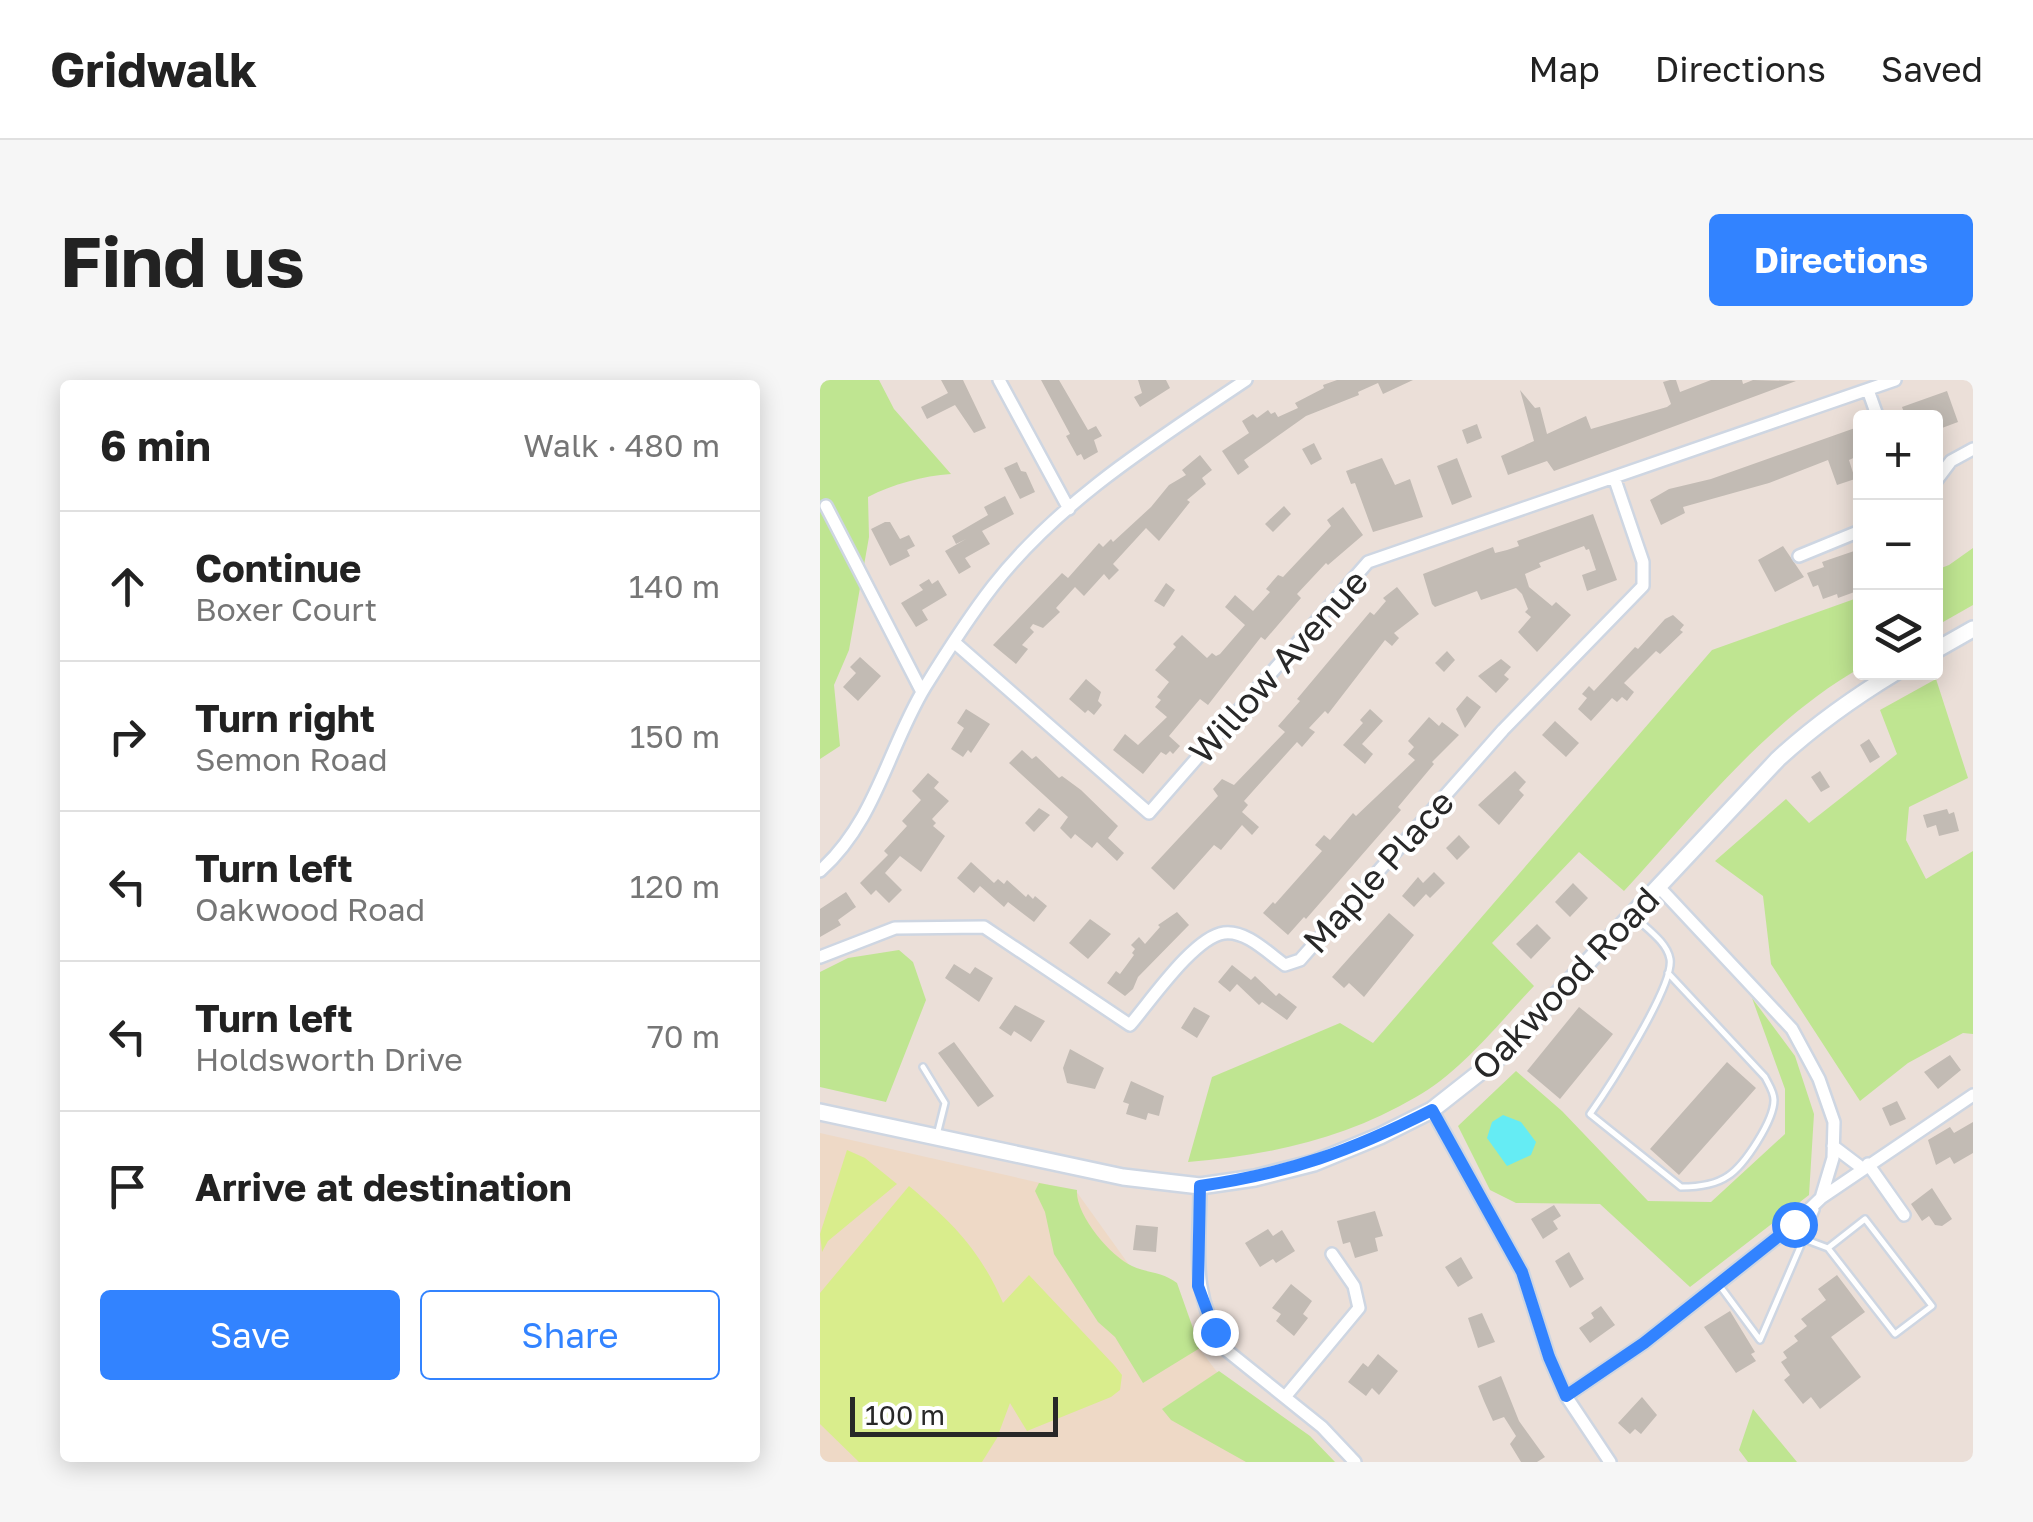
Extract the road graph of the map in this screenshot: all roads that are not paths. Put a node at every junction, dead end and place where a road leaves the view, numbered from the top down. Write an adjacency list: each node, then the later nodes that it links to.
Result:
1 (999, 380): 10 (street)
2 (1246, 380): 10 (street)
3 (1895, 380): 4 (street, Willow Avenue)
4 (1868, 390): 5 (street); 8 (street, Willow Avenue)
5 (1875, 410)
6 (1973, 449): 7 (street)
7 (1943, 472)
8 (1614, 477): 14 (street, Willow Avenue); 21 (street, Maple Place)
9 (826, 506): 17 (street)
10 (1069, 509): 14 (street)
11 (1853, 534): 12 (street)
12 (1800, 556)
13 (1973, 630): 15 (main road)
14 (954, 642): 17 (street)
15 (1943, 646)
16 (1882, 680): 19 (main road, Oakwood Road)
17 (922, 692): 18 (street)
18 (820, 871)
19 (1659, 887): 20 (main road, Oakwood Road); 28 (street)
20 (1633, 915): 22 (lane); 25 (main road, Oakwood Road)
21 (820, 957)
22 (1668, 974): 22 (lane)
23 (923, 1068): 27 (lane)
24 (1973, 1095): 29 (street)
25 (1432, 1110): 30 (main road, Oakwood Road); 38 (street)
26 (820, 1112): 27 (main road, Oakwood Road)
27 (936, 1138): 30 (main road, Oakwood Road)
28 (1833, 1146): 29 (street); 31 (street)
29 (1865, 1166): 31 (street); 32 (street)
30 (1200, 1186): 37 (street)
31 (1820, 1198): 33 (lane); 36 (street)
32 (1904, 1216)
33 (1804, 1238): 34 (lane); 36 (lane)
34 (1828, 1248): 34 (lane)
35 (1332, 1254): 37 (street)
36 (1720, 1286): 38 (street)
37 (1286, 1396): 39 (street)
38 (1566, 1396): 40 (street)
39 (1355, 1462)
40 (1610, 1462)

